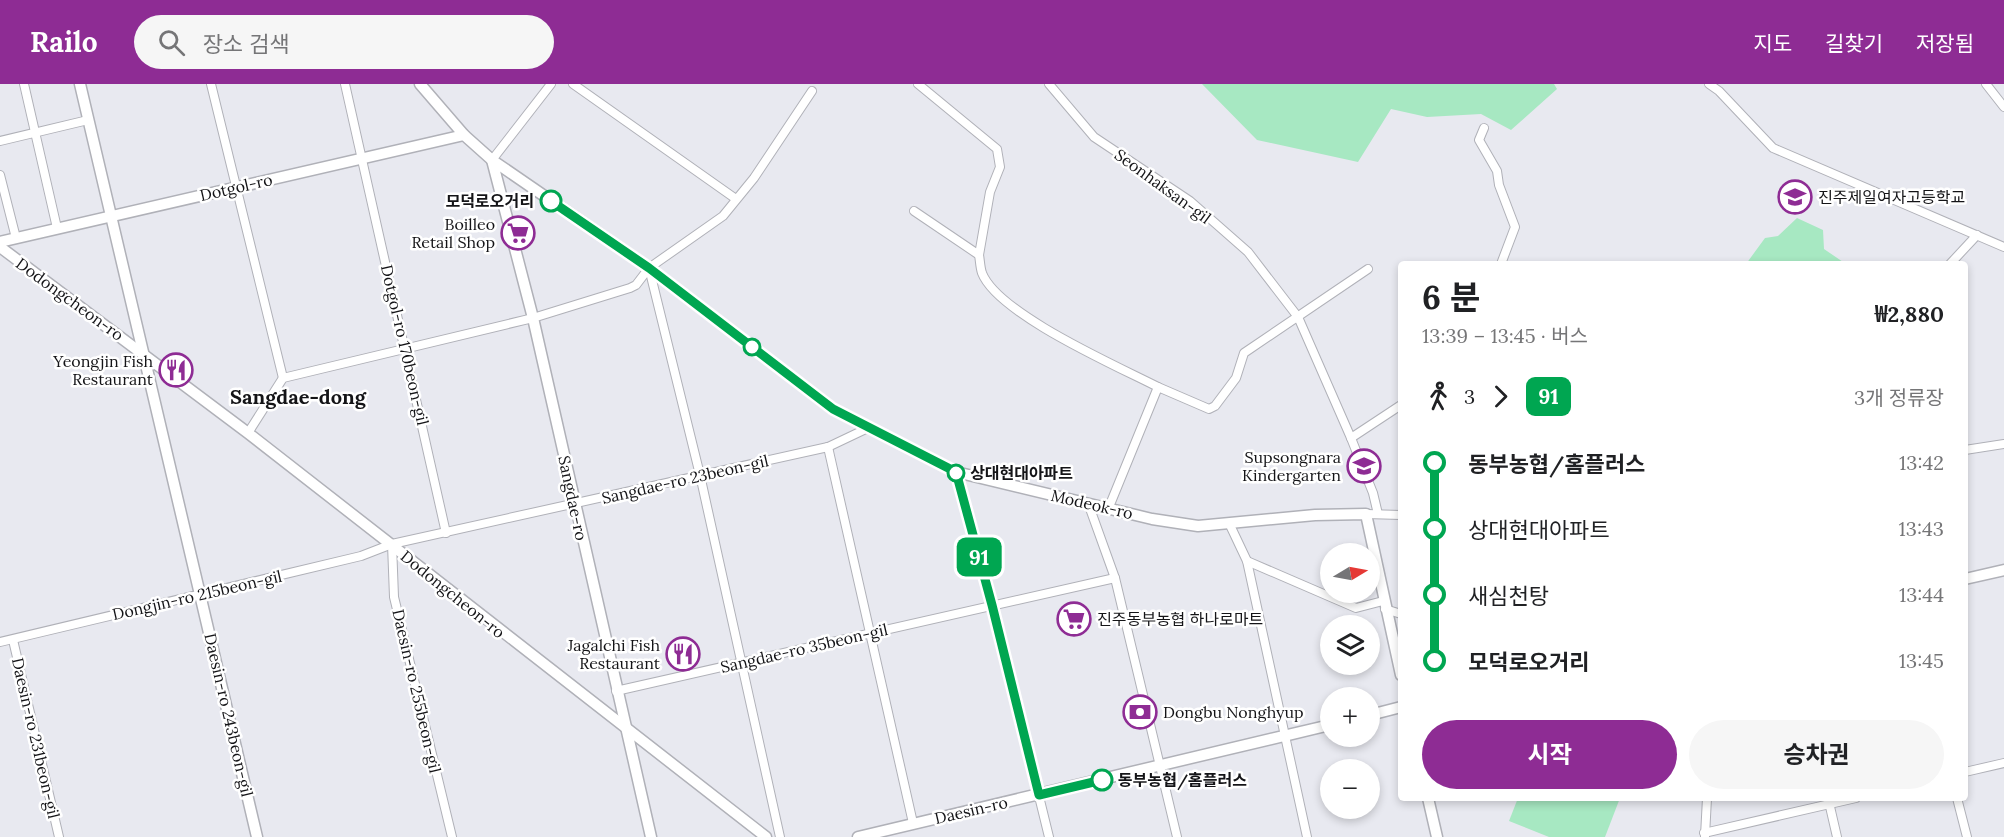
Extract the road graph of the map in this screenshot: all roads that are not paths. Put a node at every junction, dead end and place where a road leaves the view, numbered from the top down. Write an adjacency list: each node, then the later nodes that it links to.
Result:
1 (24, 84): 16 (street)
2 (80, 84): 14 (street)
3 (211, 84): 22 (street)
4 (345, 84): 19 (street)
5 (420, 84): 17 (street, Modeok-ro)
6 (551, 84): 20 (street)
7 (573, 84): 23 (street)
8 (918, 84): 32 (street)
9 (1049, 84): 37 (street, Seonhaksan-gil)
10 (1709, 84): 27 (street)
11 (1986, 84): 13 (street)
12 (812, 91): 23 (street)
13 (2004, 107)
14 (88, 120): 16 (street); 25 (street)
15 (1484, 128): 33 (street)
16 (35, 133): 18 (street); 26 (street)
17 (464, 135): 19 (street, Dotgol-ro); 20 (street, Modeok-ro)
18 (0, 141)
19 (362, 158): 22 (street, Dotgol-ro); 39 (street, Dotgol-ro 170beon-gil)
20 (492, 160): 35 (street, Modeok-ro); 38 (street, Sangdae-ro)
21 (0, 175): 28 (street)
22 (236, 187): 25 (street, Dotgol-ro); 41 (street)
23 (736, 198): 35 (street)
24 (914, 211): 32 (street)
25 (109, 216): 26 (street, Dotgol-ro); 40 (street)
26 (57, 228): 28 (street, Dotgol-ro)
27 (1977, 235): 31 (street); 34 (street)
28 (16, 238): 29 (street, Dotgol-ro)
29 (0, 242)
30 (0, 247): 40 (street, Dodongcheon-ro)
31 (2004, 247)
32 (979, 255): 42 (street)
33 (1502, 261)
34 (1953, 261)
35 (649, 268): 38 (street); 44 (street, Modeok-ro); 51 (street)
36 (1368, 269): 37 (street)
37 (1298, 317): 42 (street); 46 (street, Seonhaksan-gil)
38 (533, 318): 39 (street); 53 (street, Sangdae-ro)
39 (406, 349): 41 (street); 59 (street, Dotgol-ro 170beon-gil)
40 (141, 351): 45 (street, Dodongcheon-ro); 65 (street, Dodongcheon-ro)
41 (283, 378): 45 (street)
42 (1158, 387): 54 (street)
43 (1398, 407): 46 (street)
44 (868, 428): 48 (street, Sangdae-ro 23beon-gil); 50 (street, Modeok-ro)
45 (248, 433): 60 (street, Dodongcheon-ro)
46 (1351, 438): 56 (street, Seonhaksan-gil)
47 (2004, 444): 49 (street)
48 (828, 447): 51 (street, Sangdae-ro 23beon-gil); 69 (street)
49 (1968, 450)
50 (956, 472): 52 (street, Modeok-ro); 66 (street)
51 (700, 475): 53 (street, Sangdae-ro 23beon-gil); 72 (street)
52 (1088, 503): 54 (street, Modeok-ro); 63 (street)
53 (574, 504): 59 (street, Sangdae-ro 23beon-gil); 74 (street, Sangdae-ro)
54 (1109, 507): 58 (street, Modeok-ro)
55 (1366, 514): 56 (street); 58 (street, Modeok-ro); 67 (street)
56 (1378, 514): 57 (street)
57 (1398, 515)
58 (1229, 523): 61 (street)
59 (446, 532): 60 (street, Sangdae-ro 23beon-gil)
60 (392, 544): 65 (street, Dongjin-ro 215beon-gil); 78 (street, Dodongcheon-ro); 92 (street, Daesin-ro 255beon-gil)
61 (1247, 561): 67 (street); 79 (street)
62 (2004, 570): 64 (street)
63 (1114, 578): 66 (street, Sangdae-ro 35beon-gil); 81 (street)
64 (1968, 578)
65 (201, 593): 70 (street, Dongjin-ro 215beon-gil); 91 (street, Daesin-ro 243beon-gil)
66 (992, 605): 69 (street, Sangdae-ro 35beon-gil); 83 (street)
67 (1384, 605): 68 (street); 73 (street)
68 (1398, 612)
69 (868, 633): 72 (street, Sangdae-ro 35beon-gil); 88 (street)
70 (13, 640): 71 (street, Dongjin-ro 215beon-gil); 90 (street, Daesin-ro 231beon-gil)
71 (0, 642)
72 (742, 662): 74 (street, Sangdae-ro 35beon-gil); 95 (street)
73 (1398, 663)
74 (616, 691): 78 (street, Sangdae-ro)
75 (1398, 708): 76 (street)
76 (1380, 712)
77 (1320, 727): 79 (street, Daesin-ro)
78 (626, 730): 93 (street, Sangdae-ro); 94 (street, Dodongcheon-ro)
79 (1284, 736): 81 (street, Daesin-ro); 99 (street)
80 (2004, 763): 82 (street)
81 (1160, 766): 83 (street, Daesin-ro); 98 (street)
82 (1968, 771)
83 (1039, 795): 88 (street, Daesin-ro); 97 (street)
84 (1429, 801): 100 (street)
85 (1707, 801): 89 (street)
86 (1828, 801): 89 (street); 101 (street)
87 (1958, 801): 102 (street)
88 (913, 824): 96 (street, Daesin-ro)
89 (1704, 835)
90 (59, 837)
91 (257, 837)
92 (452, 837)
93 (651, 837)
94 (766, 837)
95 (780, 837)
96 (858, 837)
97 (1049, 837)
98 (1177, 837)
99 (1307, 837)
100 (1437, 837)
101 (1837, 837)
102 (1967, 837)

